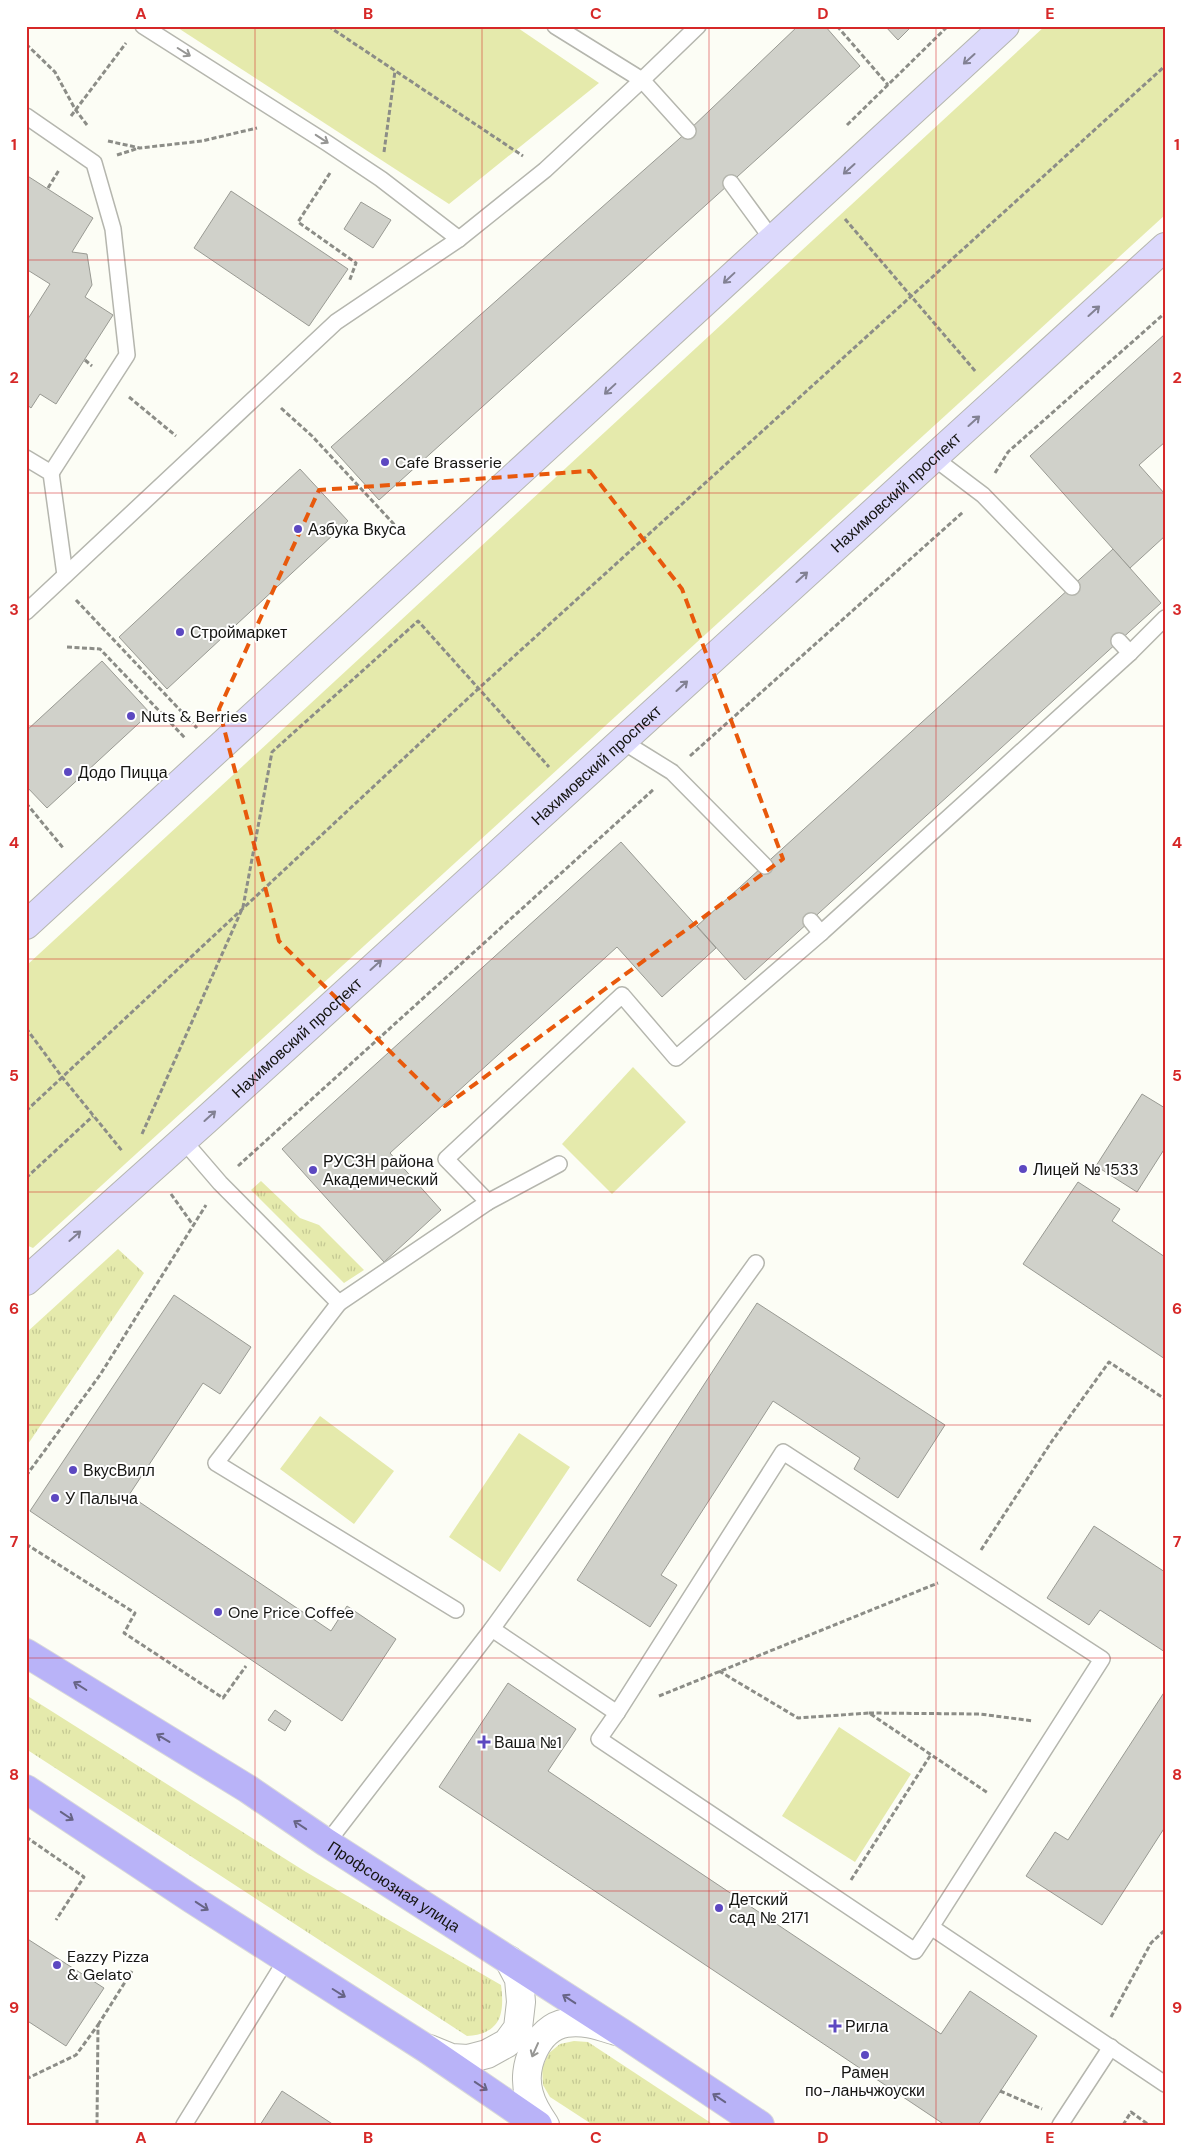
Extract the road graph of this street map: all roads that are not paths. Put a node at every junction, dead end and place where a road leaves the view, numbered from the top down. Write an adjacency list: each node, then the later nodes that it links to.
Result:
1 (143, 26): 9 (lane, one-way to 9)
2 (555, 26): 5 (lane)
3 (698, 26): 5 (lane)
4 (1005, 26): 10 (main road, one-way to 10)
5 (642, 80): 7 (lane); 9 (lane)
6 (26, 116): 14 (lane)
7 (688, 131)
8 (731, 183): 10 (lane)
9 (459, 239): 15 (lane)
10 (772, 239): 24 (main road, one-way to 24)
11 (1165, 247): 13 (main road, Нахимовский проспект, one-way to 11)
12 (26, 458): 14 (lane)
13 (934, 458): 16 (lane); 21 (main road, Нахимовский проспект, one-way to 13)
14 (51, 473): 15 (lane)
15 (61, 578): 17 (lane)
16 (1072, 587)
17 (26, 612)
18 (1165, 618): 20 (lane)
19 (1119, 641): 20 (lane)
20 (1130, 653): 25 (lane)
21 (622, 741): 22 (lane); 26 (main road, Нахимовский проспект, one-way to 21)
22 (764, 866)
23 (811, 922): 25 (lane)
24 (26, 925)
25 (821, 933): 28 (lane)
26 (183, 1140): 29 (main road, Нахимовский проспект, one-way to 26); 32 (lane)
27 (559, 1164): 28 (lane)
28 (488, 1202): 32 (lane)
29 (36, 1263): 31 (main road, Нахимовский проспект)
30 (756, 1263): 34 (lane)
31 (26, 1281)
32 (339, 1303): 33 (lane)
33 (456, 1610)
34 (492, 1630): 36 (lane); 38 (lane)
35 (26, 1653): 38 (main road, Профсоюзная улица, one-way to 35)
36 (617, 1713): 39 (lane); 39 (lane)
37 (26, 1789): 40 (main road, one-way to 40)
38 (326, 1843): 41 (main road, Профсоюзная улица)
39 (931, 1927): 43 (lane)
40 (286, 1960): 44 (main road, one-way to 44); 46 (lane)
41 (509, 1960): 42 (main road, Профсоюзная улица, one-way to 41); 44 (street)
42 (622, 2033): 48 (street, one-way to 48); 49 (main road, Профсоюзная улица, one-way to 42)
43 (1105, 2043): 45 (lane); 50 (lane)
44 (427, 2049): 47 (main road, one-way to 47)
45 (1165, 2084)
46 (184, 2125)
47 (538, 2125)
48 (545, 2125)
49 (760, 2125)
50 (1060, 2125)

